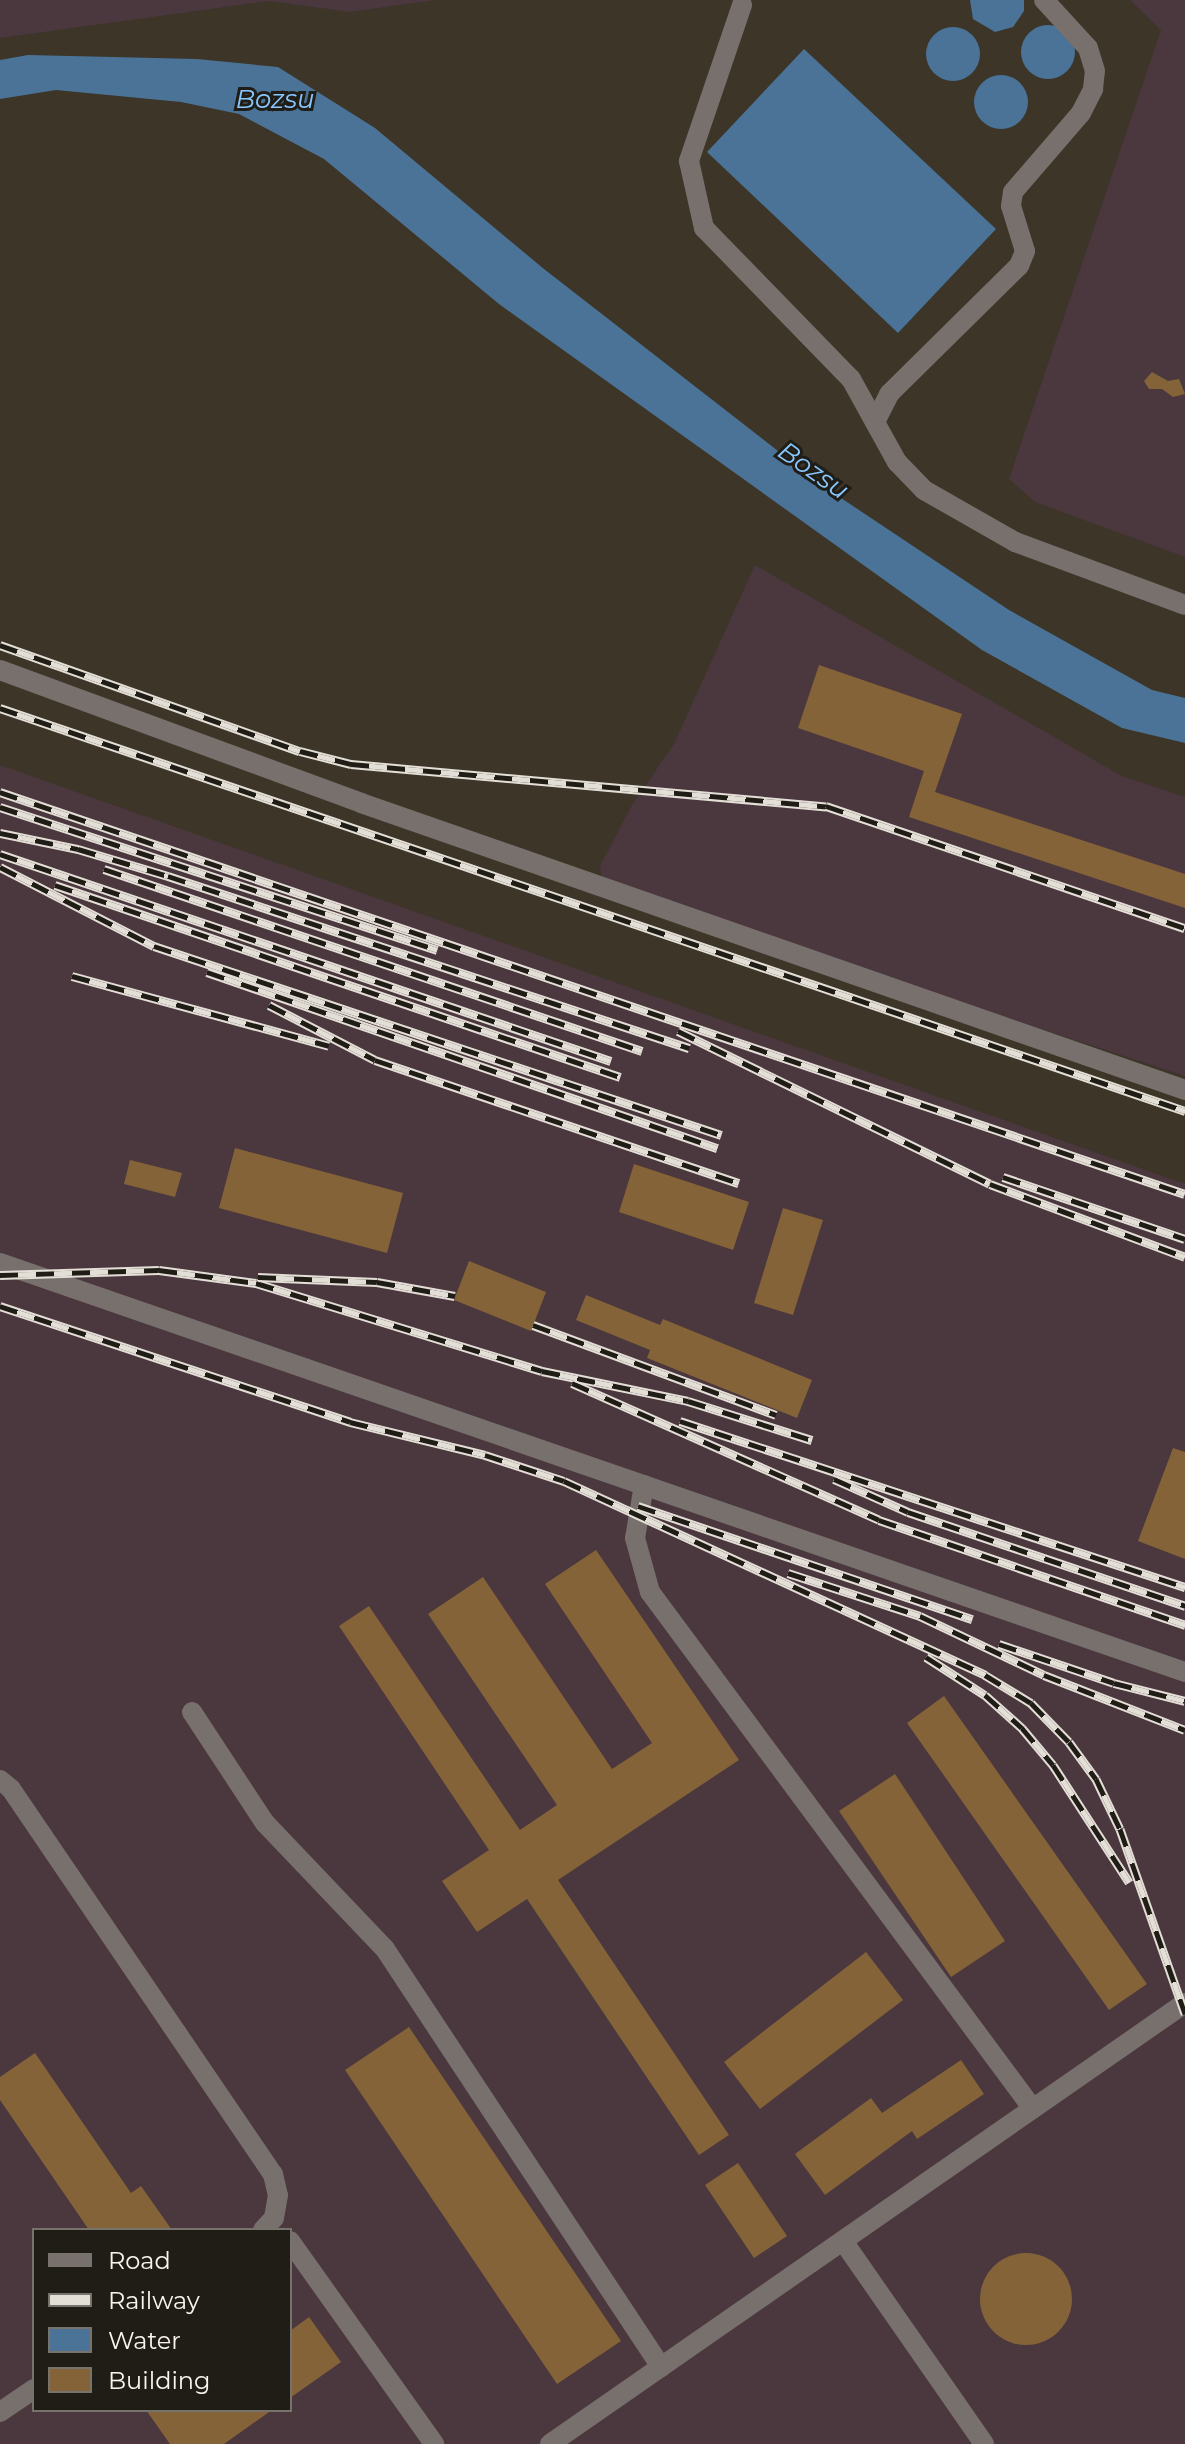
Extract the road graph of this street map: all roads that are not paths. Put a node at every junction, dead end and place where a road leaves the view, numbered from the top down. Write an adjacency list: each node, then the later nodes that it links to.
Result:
1 (1044, 0): 3 (lane)
2 (742, 5): 3 (lane)
3 (875, 422): 4 (lane)
4 (1185, 605)
5 (0, 670): 6 (lane)
6 (1185, 1090)
7 (0, 1263): 8 (lane)
8 (644, 1485): 9 (lane); 13 (lane)
9 (1185, 1672)
10 (192, 1712): 17 (lane)
11 (0, 1780): 14 (lane)
12 (1185, 2003): 13 (lane)
13 (1033, 2109): 15 (lane)
14 (273, 2226)
15 (843, 2241): 17 (lane); 22 (lane)
16 (292, 2244): 20 (lane)
17 (661, 2367): 21 (lane)
18 (32, 2390): 19 (lane)
19 (0, 2412)
20 (434, 2444)
21 (550, 2444)
22 (984, 2444)

